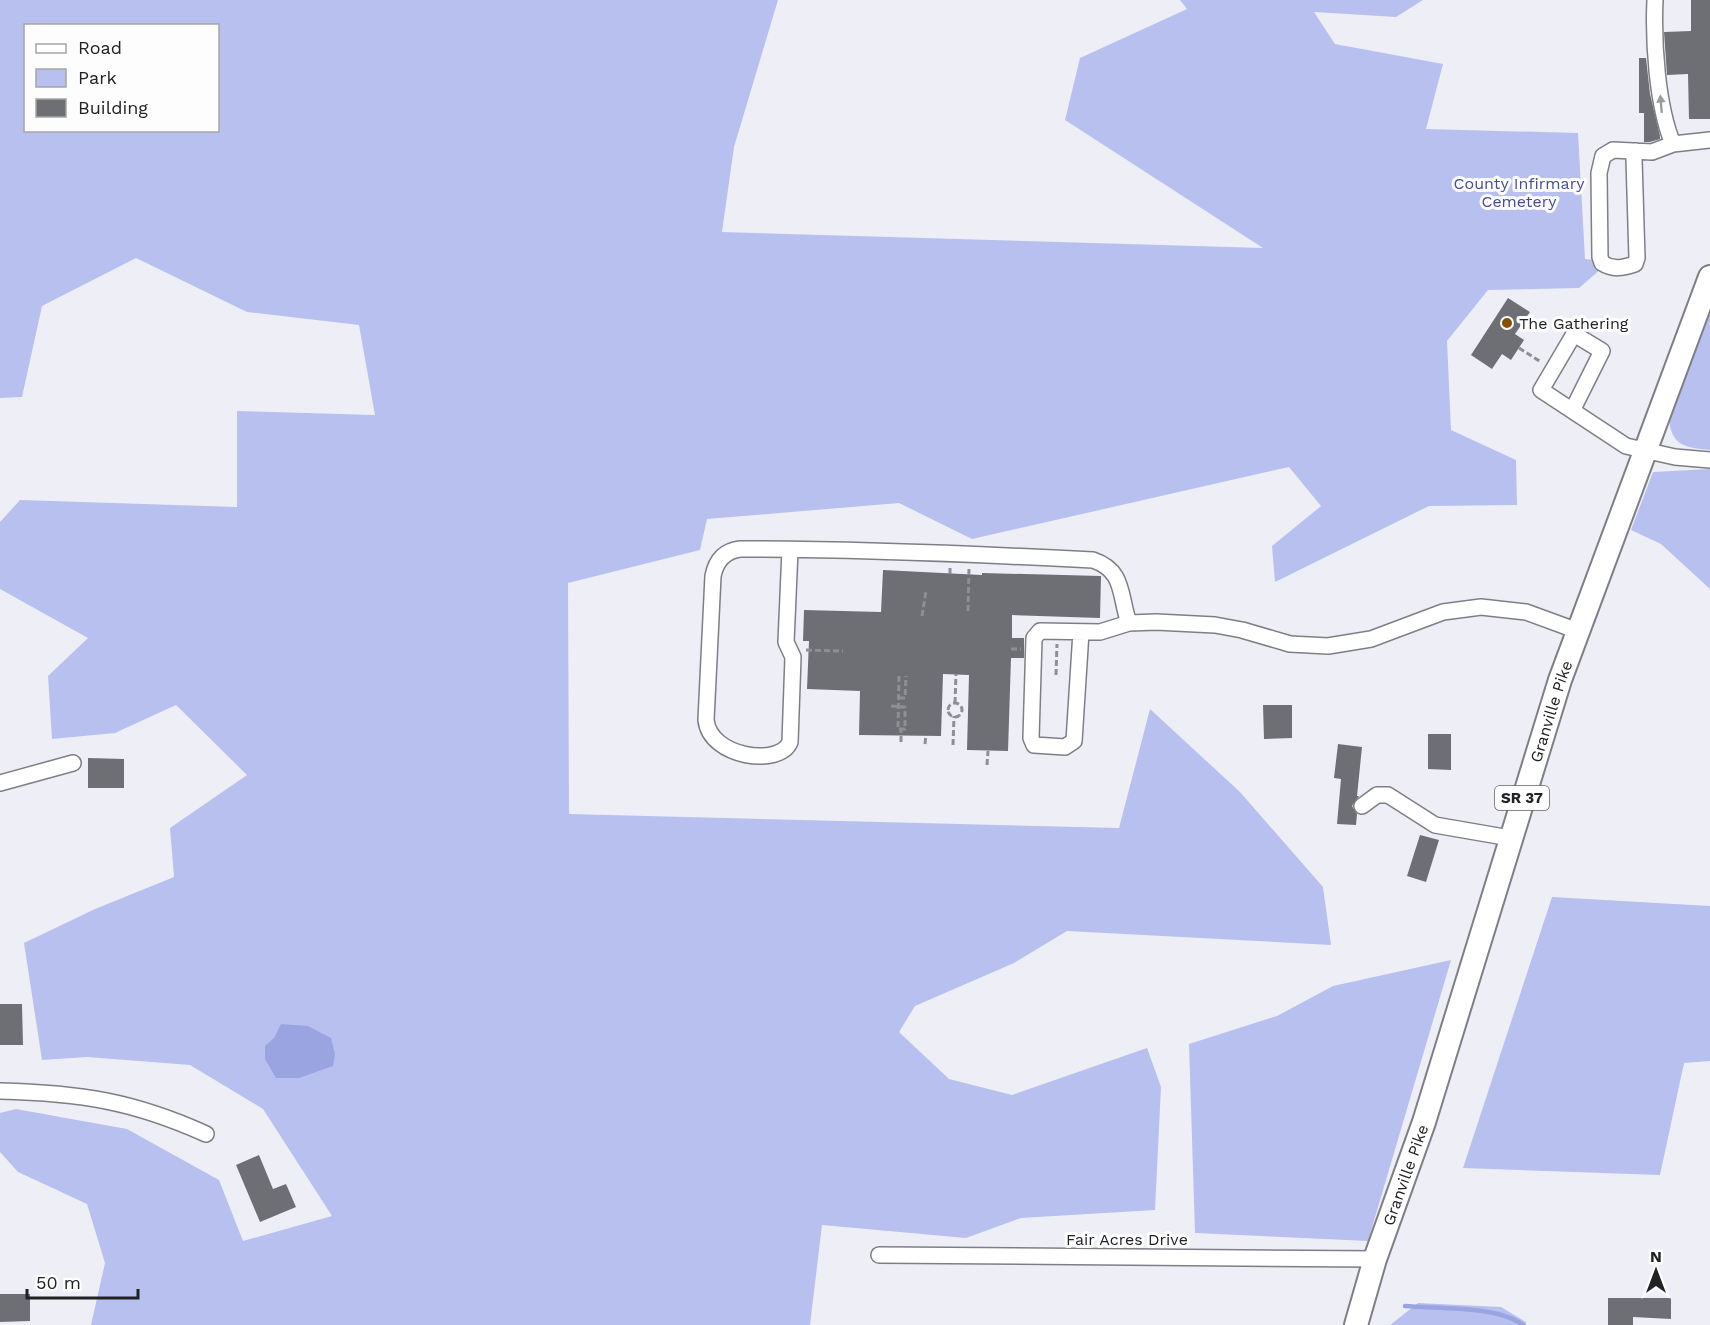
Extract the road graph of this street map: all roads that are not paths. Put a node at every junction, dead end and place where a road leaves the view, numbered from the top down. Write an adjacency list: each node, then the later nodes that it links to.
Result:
1 (1655, 0): 3 (street, one-way to 1)
2 (1710, 140): 3 (street)
3 (1673, 144): 4 (street)
4 (1636, 152): 4 (street)
5 (1710, 277): 7 (highway, Granville Pike / SR 37)
6 (1573, 409): 6 (street); 7 (street)
7 (1644, 451): 8 (street); 11 (highway, Granville Pike / SR 37)
8 (1710, 460)
9 (790, 550): 9 (street); 10 (street)
10 (1129, 623): 11 (street); 12 (street)
11 (1578, 631): 16 (highway, Granville Pike / SR 37)
12 (1081, 632): 12 (street)
13 (74, 763): 14 (street)
14 (0, 783)
15 (1362, 806): 16 (street)
16 (1510, 838): 20 (highway, Granville Pike / SR 37)
17 (0, 1091): 18 (street)
18 (207, 1134)
19 (879, 1255): 20 (street, Fair Acres Drive)
20 (1375, 1259): 21 (highway, Granville Pike / SR 37)
21 (1356, 1325)

